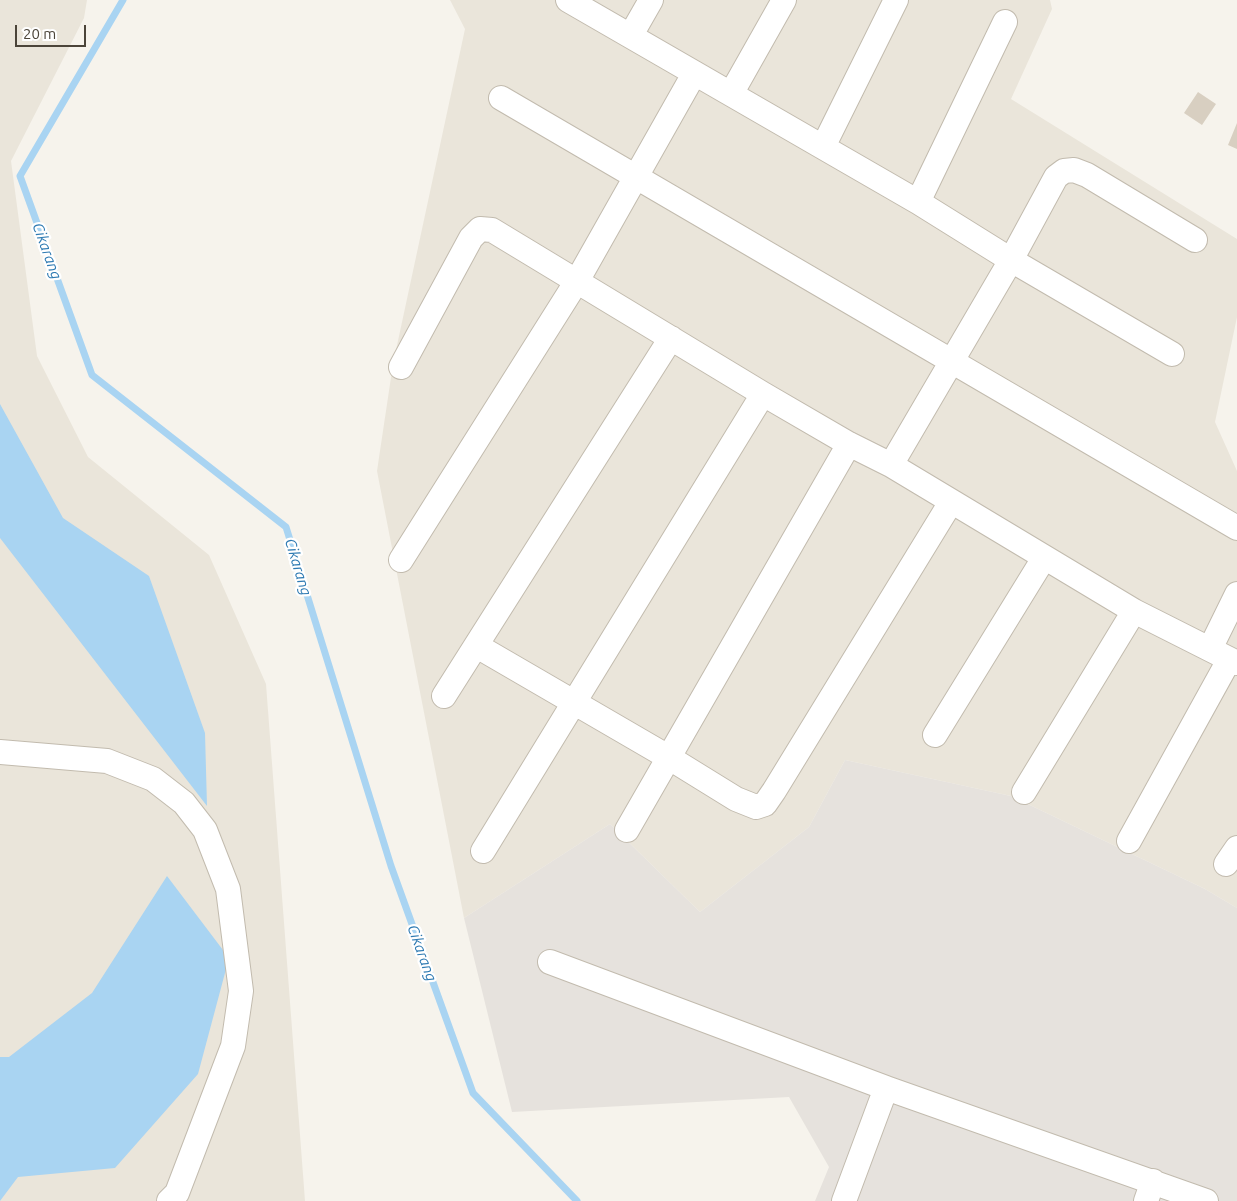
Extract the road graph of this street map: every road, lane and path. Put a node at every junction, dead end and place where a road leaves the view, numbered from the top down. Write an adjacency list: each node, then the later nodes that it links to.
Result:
1 (568, 0): 6 (street)
2 (651, 0): 6 (street)
3 (784, 0): 8 (street)
4 (896, 0): 10 (street)
5 (1005, 22): 12 (street)
6 (631, 35): 7 (street)
7 (694, 74): 8 (street); 11 (street)
8 (731, 94): 10 (street)
9 (501, 98): 11 (street)
10 (823, 147): 12 (street)
11 (636, 177): 15 (street); 18 (street)
12 (918, 202): 14 (street)
13 (1195, 240): 14 (street)
14 (1011, 260): 17 (street); 18 (street)
15 (577, 281): 16 (street); 19 (street); 26 (street)
16 (671, 338): 20 (street); 29 (street)
17 (1172, 354)
18 (952, 362): 22 (street); 24 (street)
19 (401, 368)
20 (763, 394): 21 (street); 32 (street)
21 (849, 444): 22 (street); 35 (street)
22 (891, 465): 23 (street)
23 (950, 502): 25 (street); 35 (street)
24 (1237, 528)
25 (1044, 558): 28 (street); 33 (street)
26 (401, 560)
27 (1237, 594): 30 (street)
28 (1134, 611): 30 (street); 36 (street)
29 (477, 646): 31 (street); 32 (street)
30 (1225, 657): 38 (street)
31 (444, 696)
32 (575, 702): 35 (street); 39 (street)
33 (935, 735)
34 (1, 756): 43 (street)
35 (668, 756): 37 (street)
36 (1024, 792)
37 (627, 830)
38 (1128, 841)
39 (484, 850)
40 (550, 962): 41 (street)
41 (886, 1088): 42 (street); 44 (street)
42 (1149, 1191): 45 (street)
43 (174, 1198)
44 (844, 1201)
45 (1206, 1201)

